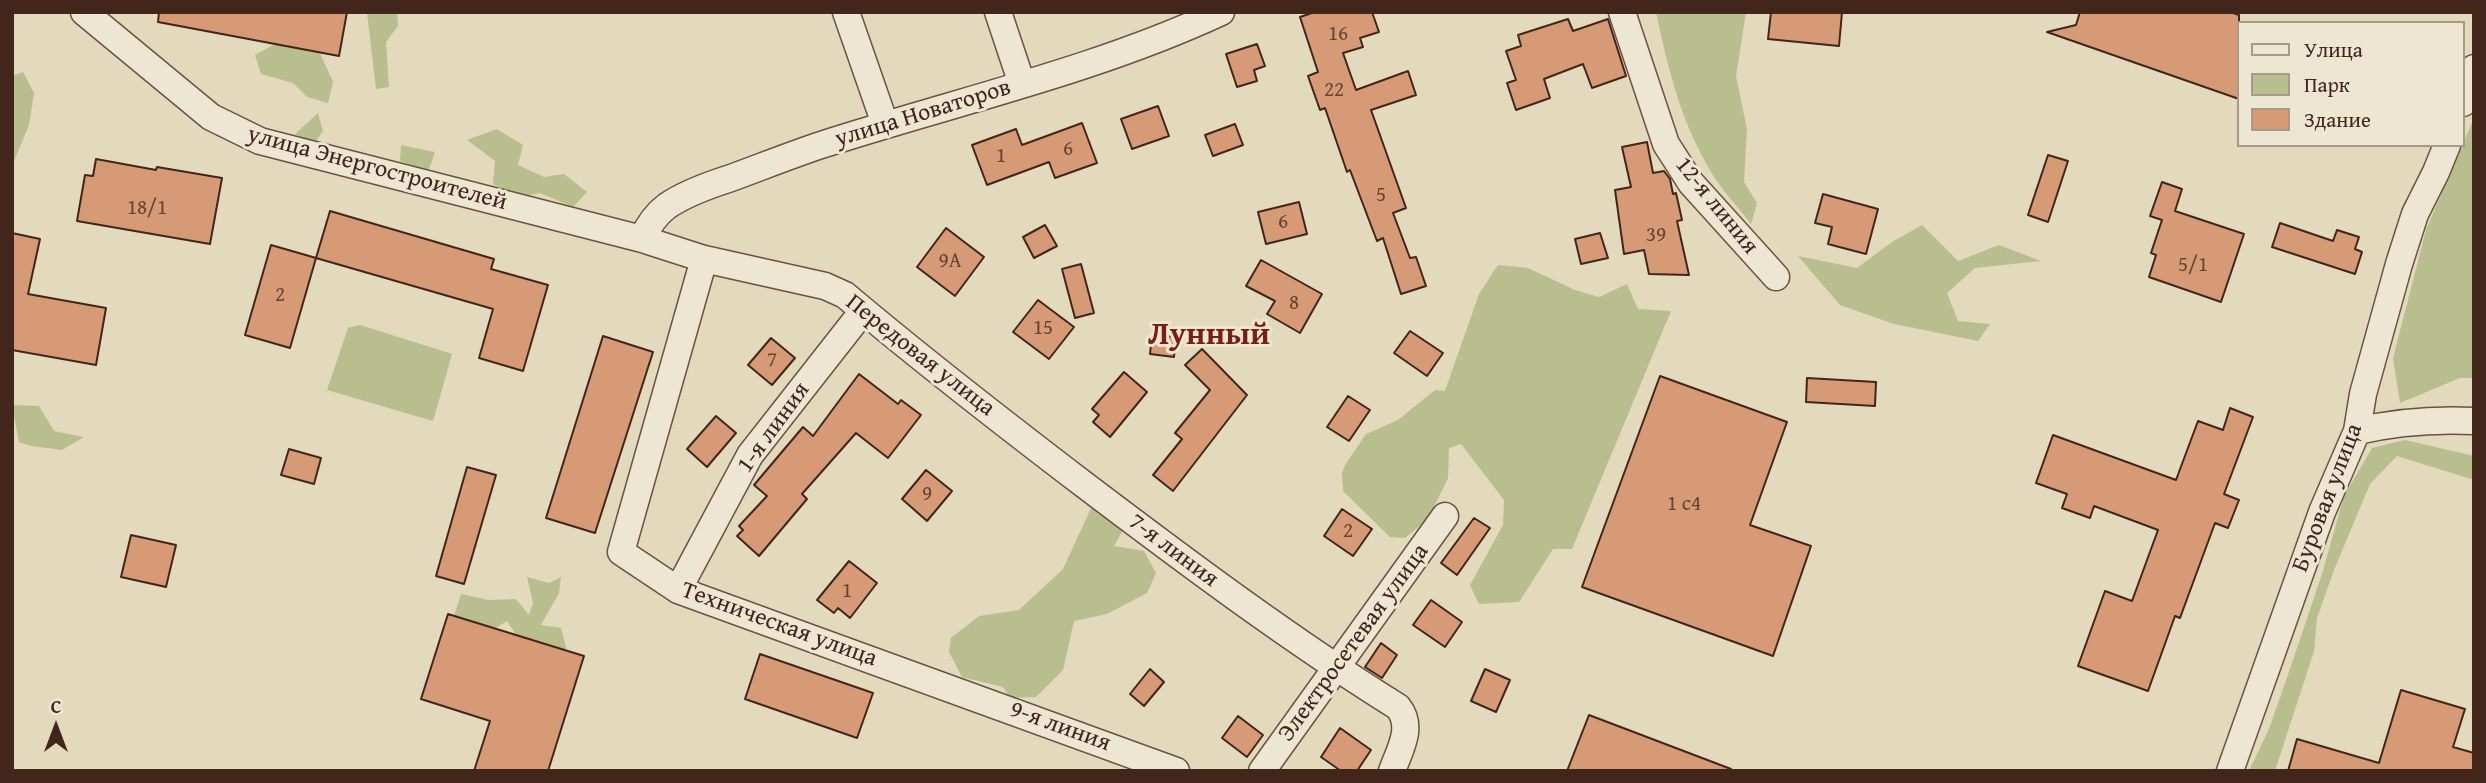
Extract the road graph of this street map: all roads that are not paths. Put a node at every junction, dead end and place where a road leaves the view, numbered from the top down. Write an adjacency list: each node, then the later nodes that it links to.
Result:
1 (84, 12): 11 (street, улица Энергостроителей)
2 (846, 12): 9 (street)
3 (998, 12): 7 (street)
4 (1220, 12): 7 (street, улица Новаторов)
5 (1622, 12): 13 (street, 12-я линия)
6 (2474, 68): 8 (street)
7 (1023, 84): 9 (street, улица Новаторов)
8 (2465, 97)
9 (885, 124): 11 (street, улица Новаторов)
10 (2446, 147): 17 (street, Буровая улица)
11 (642, 239): 12 (street, улица Энергостроителей)
12 (704, 259): 14 (street, Передовая улица); 19 (street, Техническая улица)
13 (1776, 277)
14 (863, 311): 16 (street, Передовая улица); 19 (street, 1-я линия)
15 (2474, 421): 17 (street)
16 (1012, 429): 20 (street, 7-я линия)
17 (2357, 431): 25 (street, Буровая улица)
18 (1445, 516): 20 (street, Электросетевая улица)
19 (678, 590): 21 (street, Техническая улица)
20 (1337, 669): 23 (street, Электросетевая улица); 24 (street)
21 (944, 685): 22 (street, 9-я линия)
22 (1176, 771)
23 (1262, 771)
24 (1392, 771)
25 (2230, 771)

